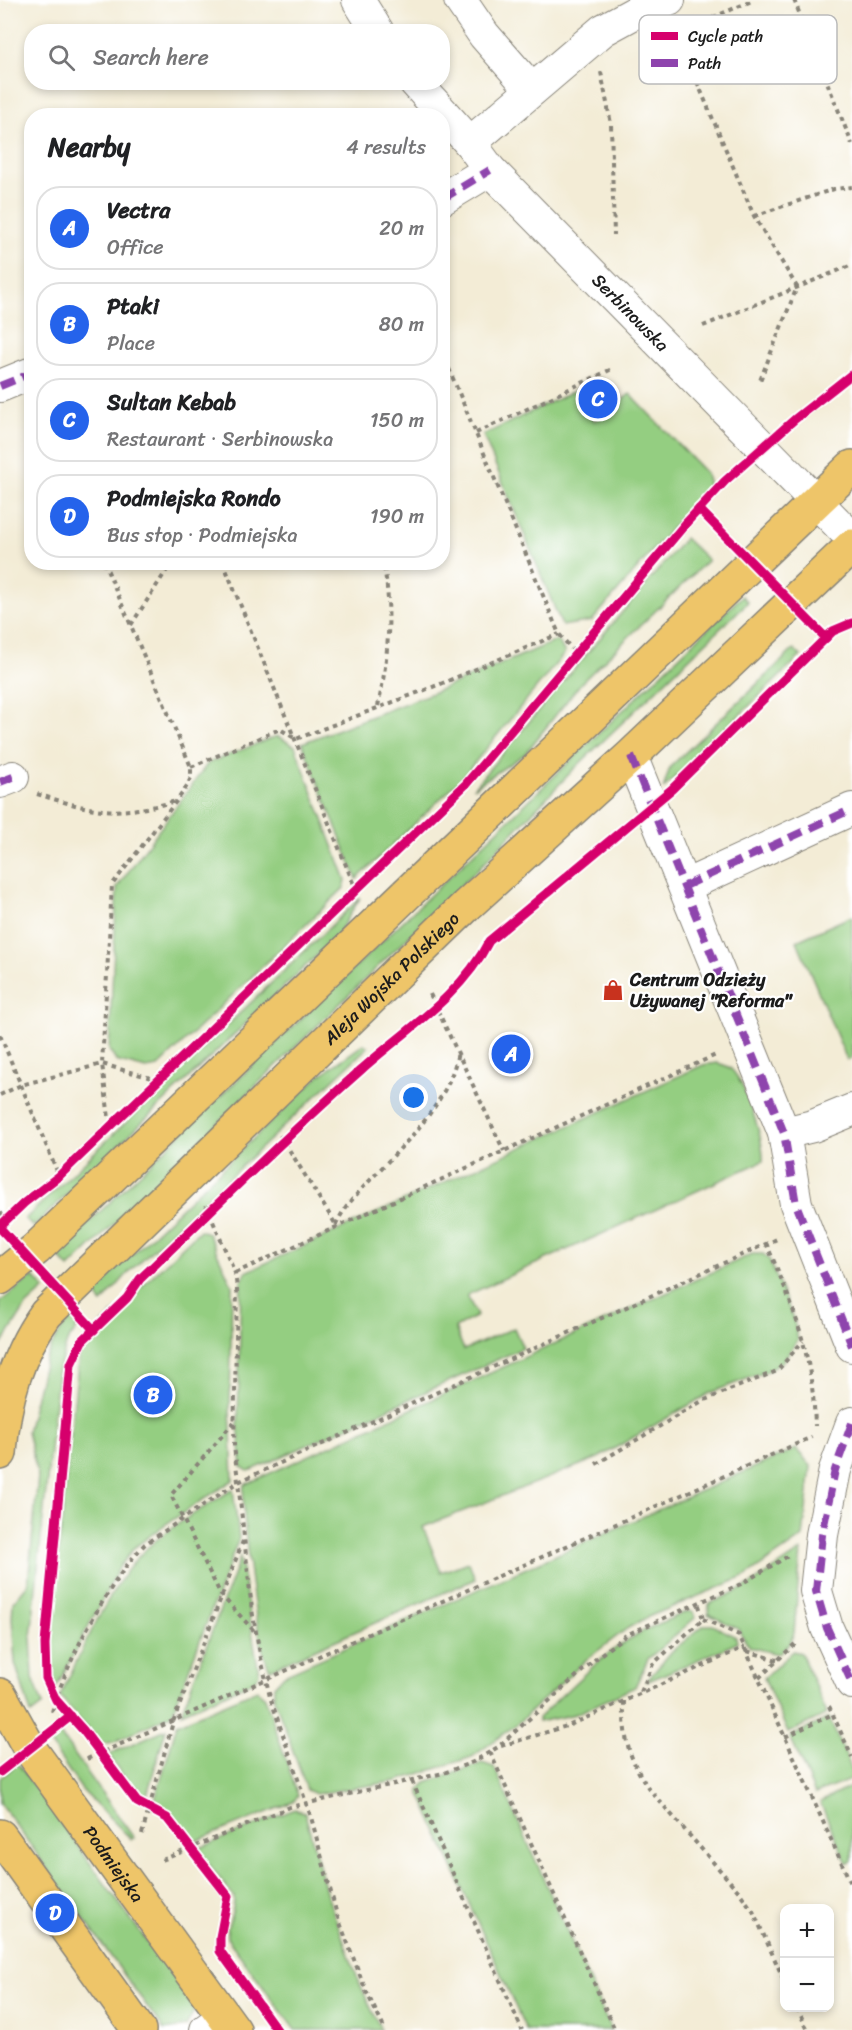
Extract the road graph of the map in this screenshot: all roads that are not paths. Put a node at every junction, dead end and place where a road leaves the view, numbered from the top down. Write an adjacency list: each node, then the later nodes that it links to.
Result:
1 (358, 0): 4 (street)
2 (460, 0): 6 (street)
3 (671, 13): 6 (street)
4 (373, 24)
5 (422, 90): 7 (street, Serbinowska)
6 (532, 90): 9 (street)
7 (439, 108)
8 (450, 120): 9 (street, Serbinowska)
9 (470, 142): 10 (street, Serbinowska)
10 (490, 170): 11 (street); 15 (street, Serbinowska)
11 (450, 194)
12 (24, 376): 13 (street)
13 (0, 386)
14 (852, 467): 15 (main road)
15 (816, 501): 16 (street, Serbinowska); 23 (main road)
16 (852, 538)
17 (852, 546): 18 (main road, Aleja Wojska Polskiego)
18 (631, 756): 20 (street); 26 (main road, Aleja Wojska Polskiego)
19 (852, 809): 20 (street)
20 (685, 886): 22 (street)
21 (852, 1110): 22 (street)
22 (784, 1134): 24 (street)
23 (0, 1278)
24 (852, 1346)
25 (852, 1423): 28 (street)
26 (0, 1454)
27 (0, 1695): 30 (main road, Podmiejska)
28 (847, 1696)
29 (0, 1836): 31 (main road)
30 (222, 2026)
31 (139, 2030)

